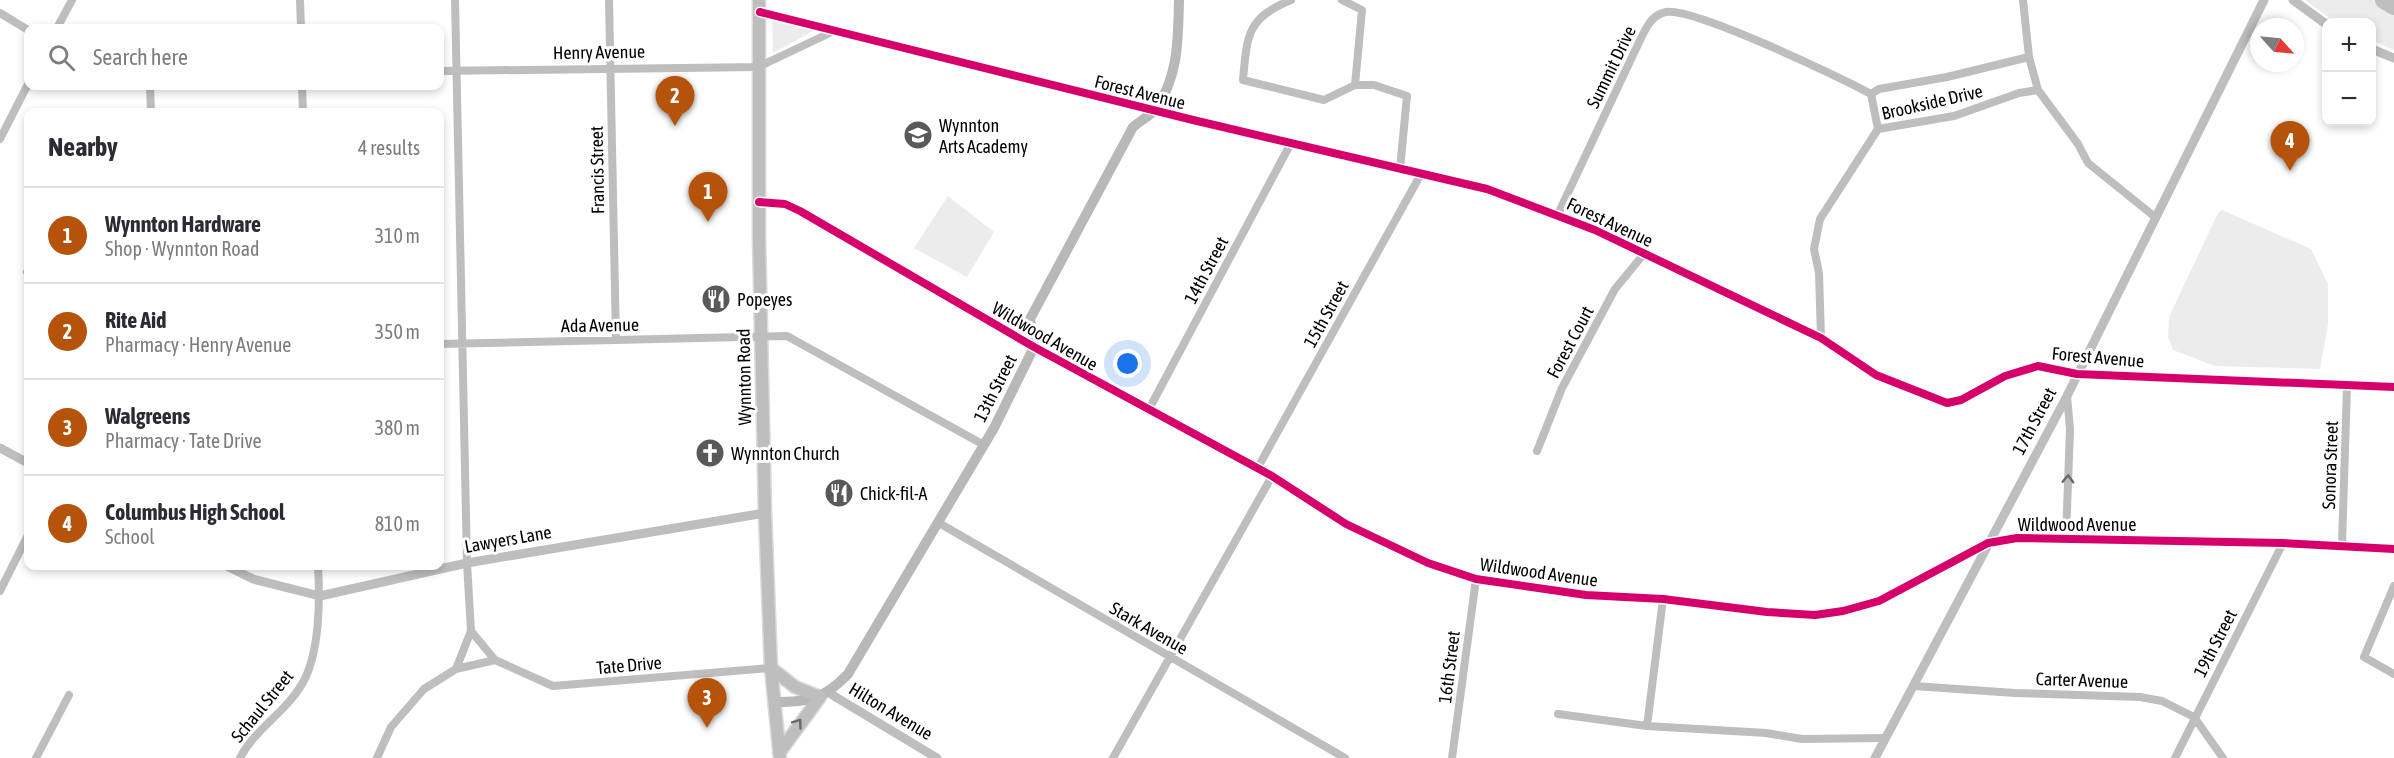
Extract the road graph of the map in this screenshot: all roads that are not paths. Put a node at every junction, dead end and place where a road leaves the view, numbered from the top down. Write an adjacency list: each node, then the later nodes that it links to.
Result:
1 (72, 0): 14 (street)
2 (300, 0): 15 (street)
3 (455, 0): 24 (street)
4 (609, 0): 22 (street, Francis Street)
5 (1179, 0): 33 (main road, 13th Street)
6 (1292, 0): 25 (street)
7 (1342, 0): 25 (street)
8 (2023, 0): 19 (street)
9 (2264, 0): 41 (street, 17th Street)
10 (2293, 0): 13 (street)
11 (759, 6): 17 (street, Forest Avenue); 21 (main road, Wynnton Road)
12 (0, 13): 16 (street)
13 (2322, 21)
14 (59, 24)
15 (301, 24)
16 (24, 28)
17 (833, 31): 21 (street); 33 (street, Forest Avenue)
18 (2376, 51): 20 (street)
19 (2029, 57): 29 (street); 30 (street, Brookside Drive)
20 (2394, 58)
21 (758, 66): 22 (street, Henry Avenue); 39 (main road, Wynnton Road)
22 (610, 67): 24 (street, Henry Avenue); 45 (street, Francis Street)
23 (444, 70): 24 (street, Henry Avenue)
24 (457, 70): 46 (street)
25 (1355, 85): 37 (street)
26 (25, 90): 35 (street)
27 (150, 90): 31 (street)
28 (302, 90): 32 (street)
29 (2038, 90): 34 (street, Brookside Drive); 41 (street)
30 (1871, 94): 34 (street); 40 (street, Summit Drive)
31 (151, 108)
32 (303, 108)
33 (1155, 111): 36 (street, Forest Avenue); 48 (main road, 13th Street)
34 (1878, 129): 44 (street, Brookside Drive)
35 (0, 139)
36 (1290, 143): 37 (street, Forest Avenue); 53 (street, 14th Street)
37 (1400, 169): 38 (street, Forest Avenue)
38 (1421, 174): 40 (street, Forest Avenue); 58 (street, 15th Street)
39 (759, 202): 43 (main road, Wynnton Road); 48 (street, Wildwood Avenue)
40 (1558, 214): 42 (street, Forest Avenue)
41 (2155, 217): 49 (street, 17th Street)
42 (1643, 255): 44 (street, Forest Avenue); 56 (street, Forest Court)
43 (762, 337): 45 (street, Ada Avenue); 54 (street); 60 (main road, Wynnton Road)
44 (1821, 338): 49 (street, Forest Avenue)
45 (616, 340): 46 (street, Ada Avenue)
46 (464, 343): 47 (street, Ada Avenue); 68 (street)
47 (444, 344)
48 (1034, 347): 53 (street, Wildwood Avenue); 54 (main road, 13th Street)
49 (2077, 374): 50 (street, Forest Avenue); 52 (street, 17th Street)
50 (2347, 386): 51 (street, Forest Avenue); 66 (street, Sonora Street)
51 (2394, 387)
52 (2067, 396): 62 (street, one-way to 52); 64 (street, 17th Street)
53 (1148, 411): 58 (street, Wildwood Avenue)
54 (984, 445): 61 (main road, 13th Street)
55 (1, 451): 57 (street)
56 (1537, 451)
57 (24, 461)
58 (1257, 469): 59 (street, Wildwood Avenue)
59 (1272, 476): 73 (street, Wildwood Avenue); 79 (street)
60 (765, 513): 68 (street, Lawyers Lane); 81 (main road, Wynnton Road)
61 (939, 523): 79 (street, Stark Avenue); 86 (main road, 13th Street)
62 (2066, 537): 64 (street, Wildwood Avenue); 65 (street, Wildwood Avenue)
63 (24, 543): 75 (street)
64 (1988, 543): 77 (street, Wildwood Avenue); 84 (street, 17th Street)
65 (2283, 543): 66 (street, Wildwood Avenue); 89 (street, 19th Street)
66 (2342, 545): 67 (street, Wildwood Avenue)
67 (2394, 549)
68 (466, 562): 69 (street, Lawyers Lane); 78 (street)
69 (444, 567)
70 (235, 570): 76 (street, Lawyers Lane)
71 (318, 570): 76 (street, Schaul Street)
72 (432, 570): 76 (street, Lawyers Lane)
73 (1476, 579): 77 (street, Wildwood Avenue); 99 (street, 16th Street)
74 (2394, 586): 83 (street)
75 (0, 591)
76 (320, 596): 94 (street, Schaul Street)
77 (1664, 599): 90 (street)
78 (471, 631): 80 (street, Tate Drive); 82 (street)
79 (1170, 657): 97 (street); 98 (street, Stark Avenue)
80 (495, 660): 81 (street, Tate Drive); 82 (street)
81 (771, 668): 86 (main road); 87 (main road, Wynnton Road)
82 (456, 669): 95 (street)
83 (2394, 674)
84 (1914, 686): 89 (street, Carter Avenue); 91 (street, 17th Street)
85 (69, 695): 93 (street)
86 (824, 695): 87 (main road); 92 (main road, one-way to 86); 96 (street, Hilton Avenue)
87 (774, 702): 92 (main road, Wynnton Road)
88 (1558, 714): 90 (street)
89 (2194, 717): 101 (street, 19th Street); 102 (street, Carter Avenue)
90 (1647, 726): 91 (street)
91 (1885, 738): 100 (street, 17th Street)
92 (780, 755)
93 (36, 758)
94 (240, 758)
95 (377, 758)
96 (937, 758)
97 (1113, 758)
98 (1345, 758)
99 (1452, 758)
100 (1875, 758)
101 (2175, 758)
102 (2223, 758)

